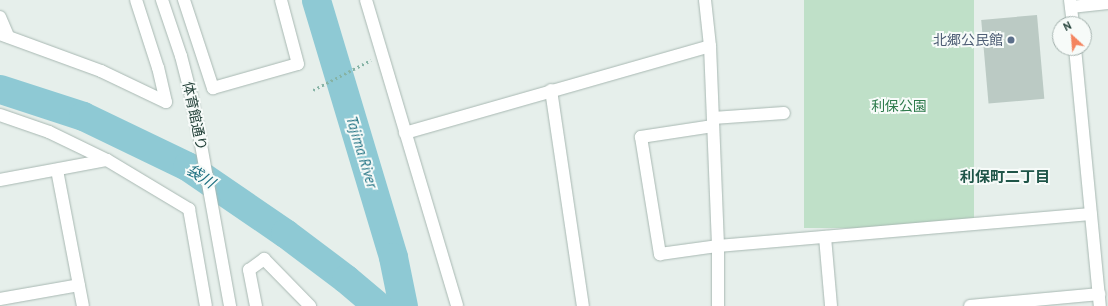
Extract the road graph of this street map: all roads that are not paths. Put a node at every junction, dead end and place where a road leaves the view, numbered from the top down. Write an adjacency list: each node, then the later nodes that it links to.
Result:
1 (136, 0): 11 (street)
2 (162, 0): 31 (street, 体育館通り)
3 (184, 0): 4 (street)
4 (281, 0)
5 (366, 0): 18 (street)
6 (705, 1): 12 (street)
7 (1071, 3): 8 (street); 9 (street)
8 (1108, 3)
9 (1072, 16)
10 (0, 18): 11 (street)
11 (4, 35)
12 (710, 46): 14 (street); 17 (street)
13 (1076, 56): 22 (street)
14 (551, 90): 18 (street); 35 (street)
15 (784, 113): 17 (street)
16 (0, 115): 19 (street)
17 (713, 122): 24 (street); 24 (street)
18 (405, 133): 34 (street)
19 (107, 160): 20 (street); 30 (street)
20 (57, 170): 21 (street); 26 (street)
21 (0, 180)
22 (1091, 214): 23 (street); 25 (street)
23 (825, 237): 24 (street); 37 (street)
24 (718, 246): 36 (street)
25 (1102, 272): 28 (street)
26 (79, 284): 27 (street); 29 (street)
27 (0, 299)
28 (1099, 300): 38 (street)
29 (83, 306)
30 (206, 306)
31 (230, 306)
32 (256, 306): 33 (street)
33 (310, 306)
34 (457, 306)
35 (583, 306)
36 (718, 306)
37 (832, 306)
38 (970, 306)

